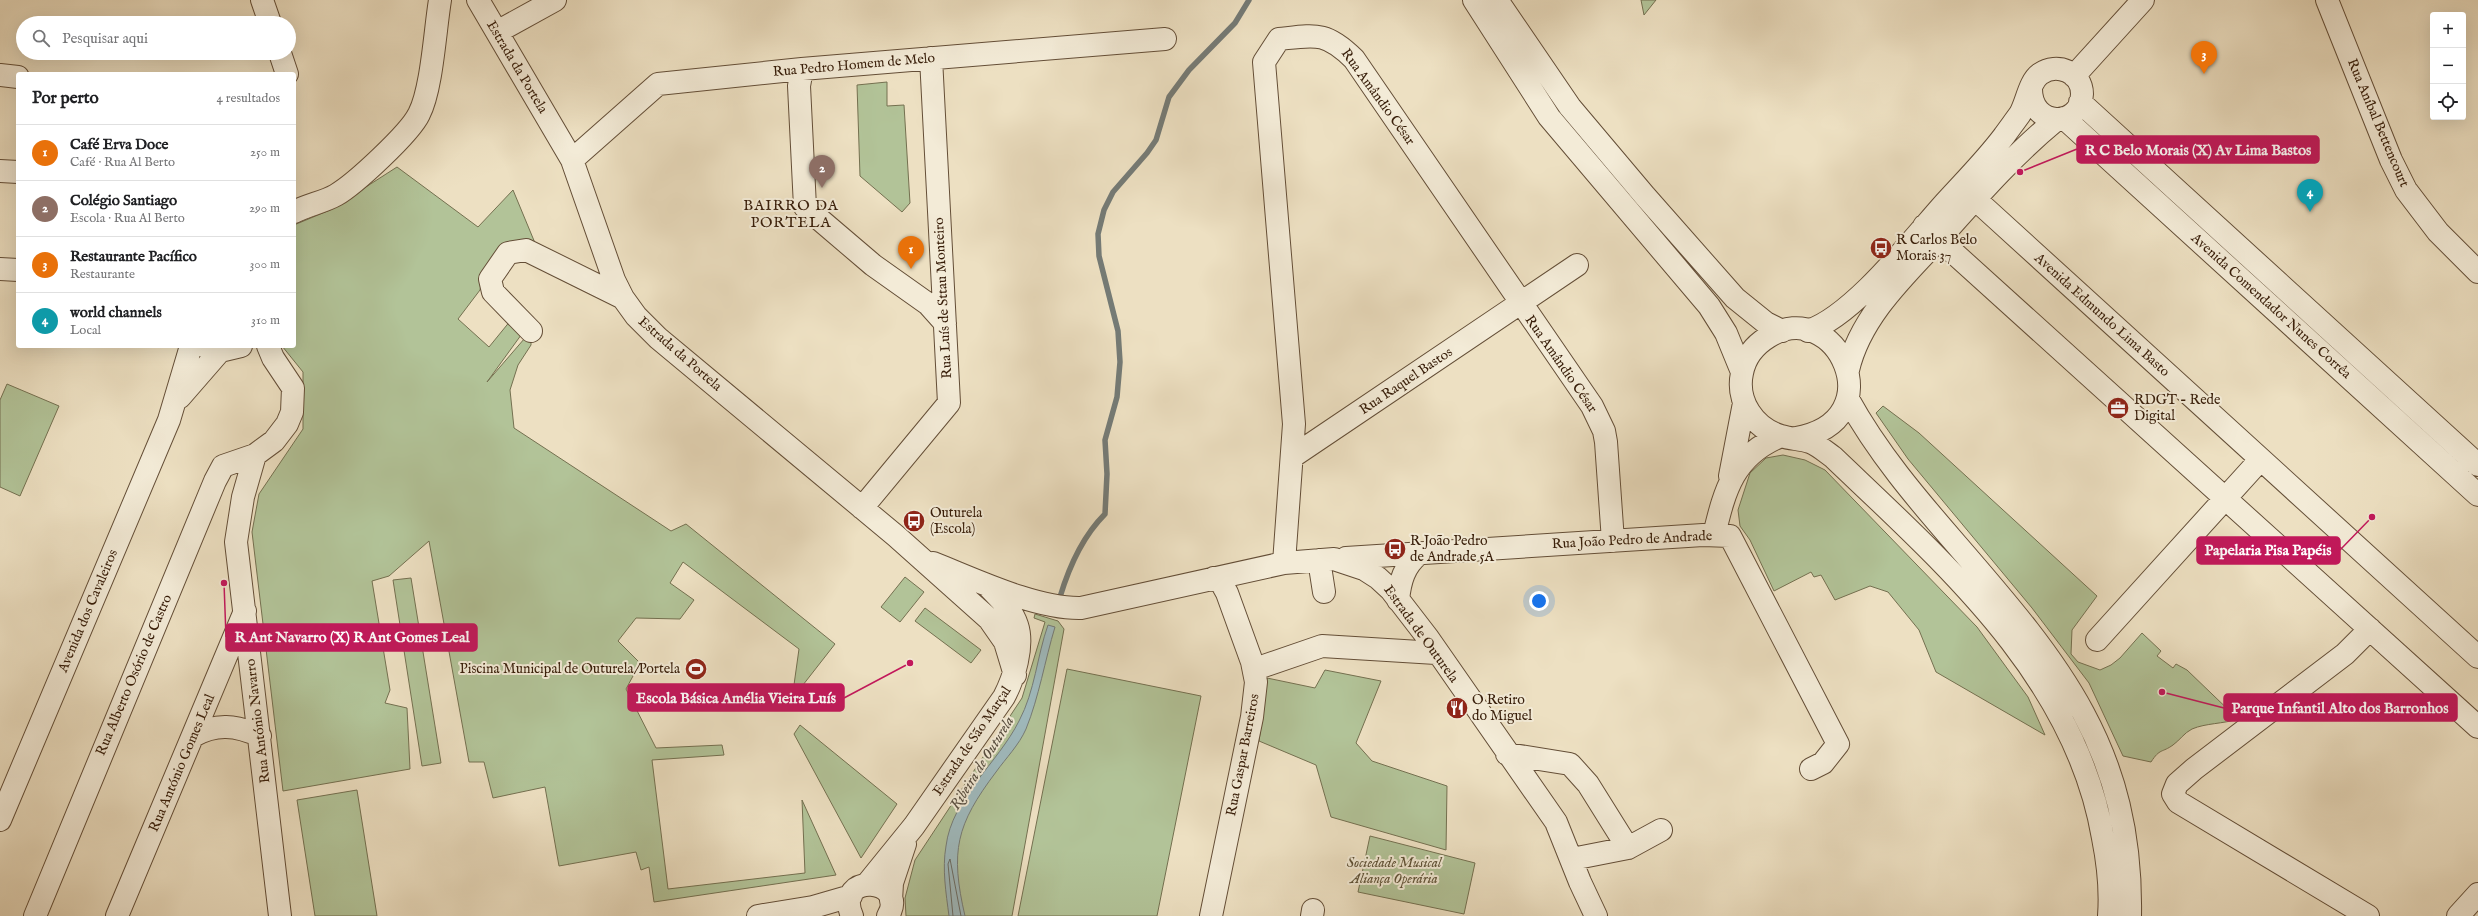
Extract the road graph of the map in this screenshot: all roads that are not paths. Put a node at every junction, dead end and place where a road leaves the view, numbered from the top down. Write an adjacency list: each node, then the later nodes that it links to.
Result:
1 (262, 0): 9 (street)
2 (440, 0): 26 (street)
3 (478, 0): 10 (street, Estrada da Portela)
4 (555, 0): 10 (street)
5 (1474, 0): 43 (street)
6 (1497, 0): 36 (street)
7 (2143, 0): 17 (street)
8 (2327, 0): 31 (street, Rua Aníbal Bettencourt)
9 (268, 16)
10 (497, 32): 22 (street, Estrada da Portela)
11 (1165, 39): 12 (street, Rua Pedro Homem de Melo)
12 (931, 58): 14 (street, Rua Pedro Homem de Melo); 34 (street, Rua Luís de Sttau Monteiro)
13 (282, 60): 15 (street)
14 (802, 68): 22 (street, Rua Pedro Homem de Melo); 34 (street)
15 (286, 72)
16 (0, 76): 18 (street)
17 (2074, 76): 19 (street); 20 (street)
18 (16, 77)
19 (2031, 89): 21 (street); 27 (street)
20 (2080, 102): 21 (street); 51 (street, Avenida Comendador Nunes Corrêa)
21 (2060, 119): 25 (street); 53 (street, Avenida Comendador Nunes Corrêa)
22 (572, 160): 32 (street, Estrada da Portela)
23 (0, 171): 24 (street)
24 (16, 172)
25 (1975, 199): 27 (street); 50 (street, Avenida Edmundo Lima Basto)
26 (296, 211)
27 (1931, 233): 37 (street); 42 (street); 54 (street)
28 (1576, 265): 33 (street, Rua Raquel Bastos)
29 (0, 269): 30 (street)
30 (16, 270)
31 (2478, 272)
32 (623, 298): 35 (street); 55 (street, Estrada da Portela)
33 (1520, 305): 49 (street, Rua Raquel Bastos); 49 (street, Rua Amândio César); 57 (street, Rua Amândio César)
34 (945, 323): 55 (street, Rua Luís de Sttau Monteiro)
35 (531, 331)
36 (1782, 331): 37 (street); 43 (street)
37 (1808, 331): 42 (street)
38 (190, 348): 45 (street, Avenida dos Cavaleiros)
39 (226, 348): 45 (street, Avenida dos Cavaleiros)
40 (236, 348): 41 (street)
41 (270, 352): 48 (street)
42 (1848, 370): 44 (street)
43 (1742, 372): 46 (street)
44 (1848, 399): 47 (street); 97 (street)
45 (175, 402): 81 (street, Avenida dos Cavaleiros)
46 (1744, 403): 47 (street); 52 (street)
47 (1788, 437): 52 (street); 96 (street)
48 (255, 455): 67 (street, Rua António Navarro); 90 (street, Rua Alberto Osório de Castro)
49 (1292, 457): 61 (street, Rua Amândio César)
50 (2260, 460): 54 (street); 73 (street, Avenida Edmundo Lima Basto)
51 (2478, 465)
52 (1727, 490): 56 (street)
53 (2478, 495)
54 (2226, 497): 69 (street); 71 (street)
55 (862, 508): 59 (street, Estrada da Portela)
56 (1714, 535): 57 (street, Rua João Pedro de Andrade); 80 (street, Rua João Pedro de Andrade)
57 (1613, 541): 58 (street, Rua João Pedro de Andrade)
58 (1419, 554): 60 (street, Rua João Pedro de Andrade); 65 (street)
59 (922, 559): 63 (street, Estrada de São Marçal); 70 (street, Estrada de São Marçal)
60 (1326, 559): 61 (street, Estrada de Outurela); 64 (street); 65 (street, Estrada de Outurela)
61 (1284, 563): 62 (street, Estrada de Outurela)
62 (1214, 578): 66 (street, Estrada de Outurela); 74 (street, Rua Gaspar Barreiros)
63 (985, 583): 66 (street, Estrada de Outurela); 68 (street, Estrada de São Marçal)
64 (1324, 592)
65 (1398, 600): 72 (street, Estrada de Outurela)
66 (1040, 603): 68 (street)
67 (245, 610): 77 (street, Rua António Gomes Leal); 78 (street, Rua António Navarro)
68 (1013, 618): 70 (street); 75 (street, Estrada de São Marçal)
69 (2370, 629): 76 (street); 98 (street)
70 (1003, 638): 75 (street, Estrada de São Marçal)
71 (2097, 640)
72 (1436, 652): 74 (street); 79 (street, Estrada de Outurela)
73 (2478, 657)
74 (1254, 668): 94 (street, Rua Gaspar Barreiros)
75 (1015, 675): 83 (street, Estrada de São Marçal)
76 (2478, 727)
77 (193, 736): 78 (street); 91 (street, Rua António Gomes Leal)
78 (260, 736): 92 (street, Rua António Navarro)
79 (1507, 754): 85 (street); 86 (street, Estrada de Outurela)
80 (1812, 769)
81 (9, 775): 82 (street, Avenida dos Cavaleiros)
82 (0, 820)
83 (914, 826): 88 (street, Estrada de São Marçal); 89 (street, Estrada de São Marçal)
84 (1661, 830): 85 (street)
85 (1628, 848): 86 (street)
86 (1572, 859): 95 (street, Estrada de Outurela)
87 (2478, 894): 99 (street)
88 (856, 903): 89 (street); 93 (street)
89 (891, 910)
90 (35, 916)
91 (117, 916)
92 (280, 916)
93 (758, 916)
94 (1211, 916)
95 (1596, 916)
96 (2109, 916)
97 (2130, 916)
98 (2368, 916)
99 (2458, 916)

